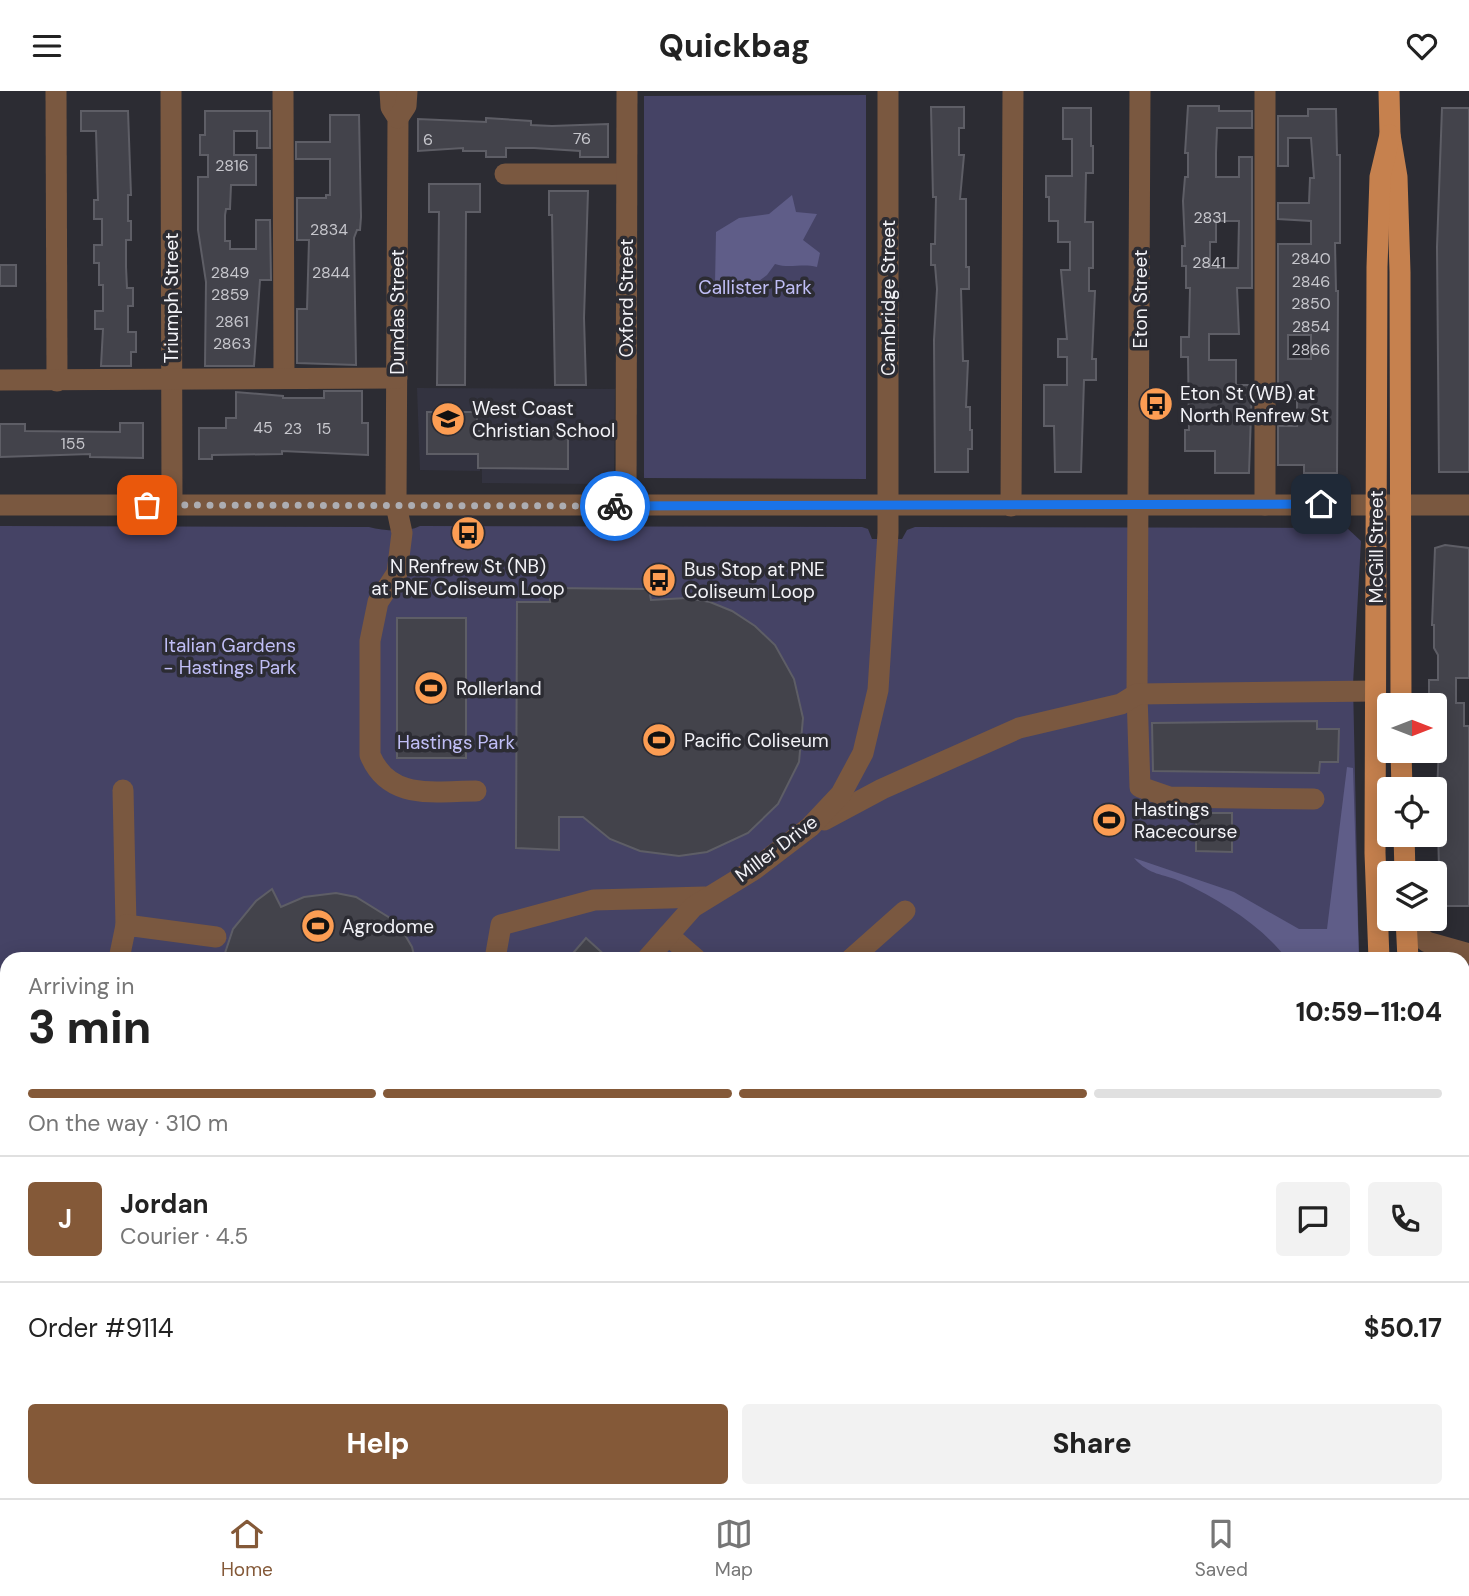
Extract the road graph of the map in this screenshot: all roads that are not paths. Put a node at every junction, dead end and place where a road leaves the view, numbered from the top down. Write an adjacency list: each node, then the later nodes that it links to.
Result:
1 (56, 91): 20 (street)
2 (171, 91): 18 (street, Triumph Street)
3 (283, 91): 16 (street)
4 (390, 91): 12 (street, Dundas Street)
5 (407, 91): 12 (street, Dundas Street)
6 (627, 91): 15 (street, Oxford Street)
7 (888, 91): 29 (street, Cambridge Street)
8 (1013, 91): 30 (street)
9 (1140, 91): 31 (street, Eton Street)
10 (1265, 91): 26 (street)
11 (1390, 91): 13 (main road, McGill Street)
12 (398, 118): 17 (street, Dundas Street)
13 (1390, 135): 21 (main road, McGill Street); 22 (main road, McGill Street)
14 (505, 174): 15 (street)
15 (626, 174): 28 (street, Oxford Street)
16 (284, 378): 17 (street); 18 (street)
17 (397, 378): 25 (street, Dundas Street)
18 (172, 379): 20 (street); 24 (street, Triumph Street)
19 (0, 380): 20 (street)
20 (57, 381)
21 (1376, 504): 22 (street); 26 (street); 32 (main road, McGill Street)
22 (1401, 504): 27 (street); 33 (main road, McGill Street)
23 (0, 505): 24 (street)
24 (172, 505): 25 (street)
25 (396, 505): 28 (street); 36 (street, Dundas Street)
26 (1265, 505): 31 (street)
27 (1469, 505)
28 (626, 506): 29 (street)
29 (888, 506): 30 (street); 38 (street, Miller Drive)
30 (1011, 506): 31 (street)
31 (1139, 506): 34 (street, Eton Street)
32 (1375, 691): 34 (street); 51 (main road, McGill Street)
33 (1401, 693)
34 (1137, 694): 37 (street, Eton Street); 38 (street)
35 (124, 790): 41 (street)
36 (476, 791)
37 (1314, 799)
38 (810, 827): 39 (street, Miller Drive)
39 (705, 897): 44 (street, Miller Drive); 47 (street)
40 (905, 911): 50 (street)
41 (126, 925): 45 (street); 46 (street)
42 (1406, 931): 52 (main road)
43 (1415, 931): 53 (street)
44 (668, 935): 48 (street, Miller Drive); 49 (street)
45 (216, 937)
46 (120, 952)
47 (496, 952)
48 (653, 952)
49 (688, 952)
50 (859, 952)
51 (1379, 952)
52 (1408, 952)
53 (1447, 952)

